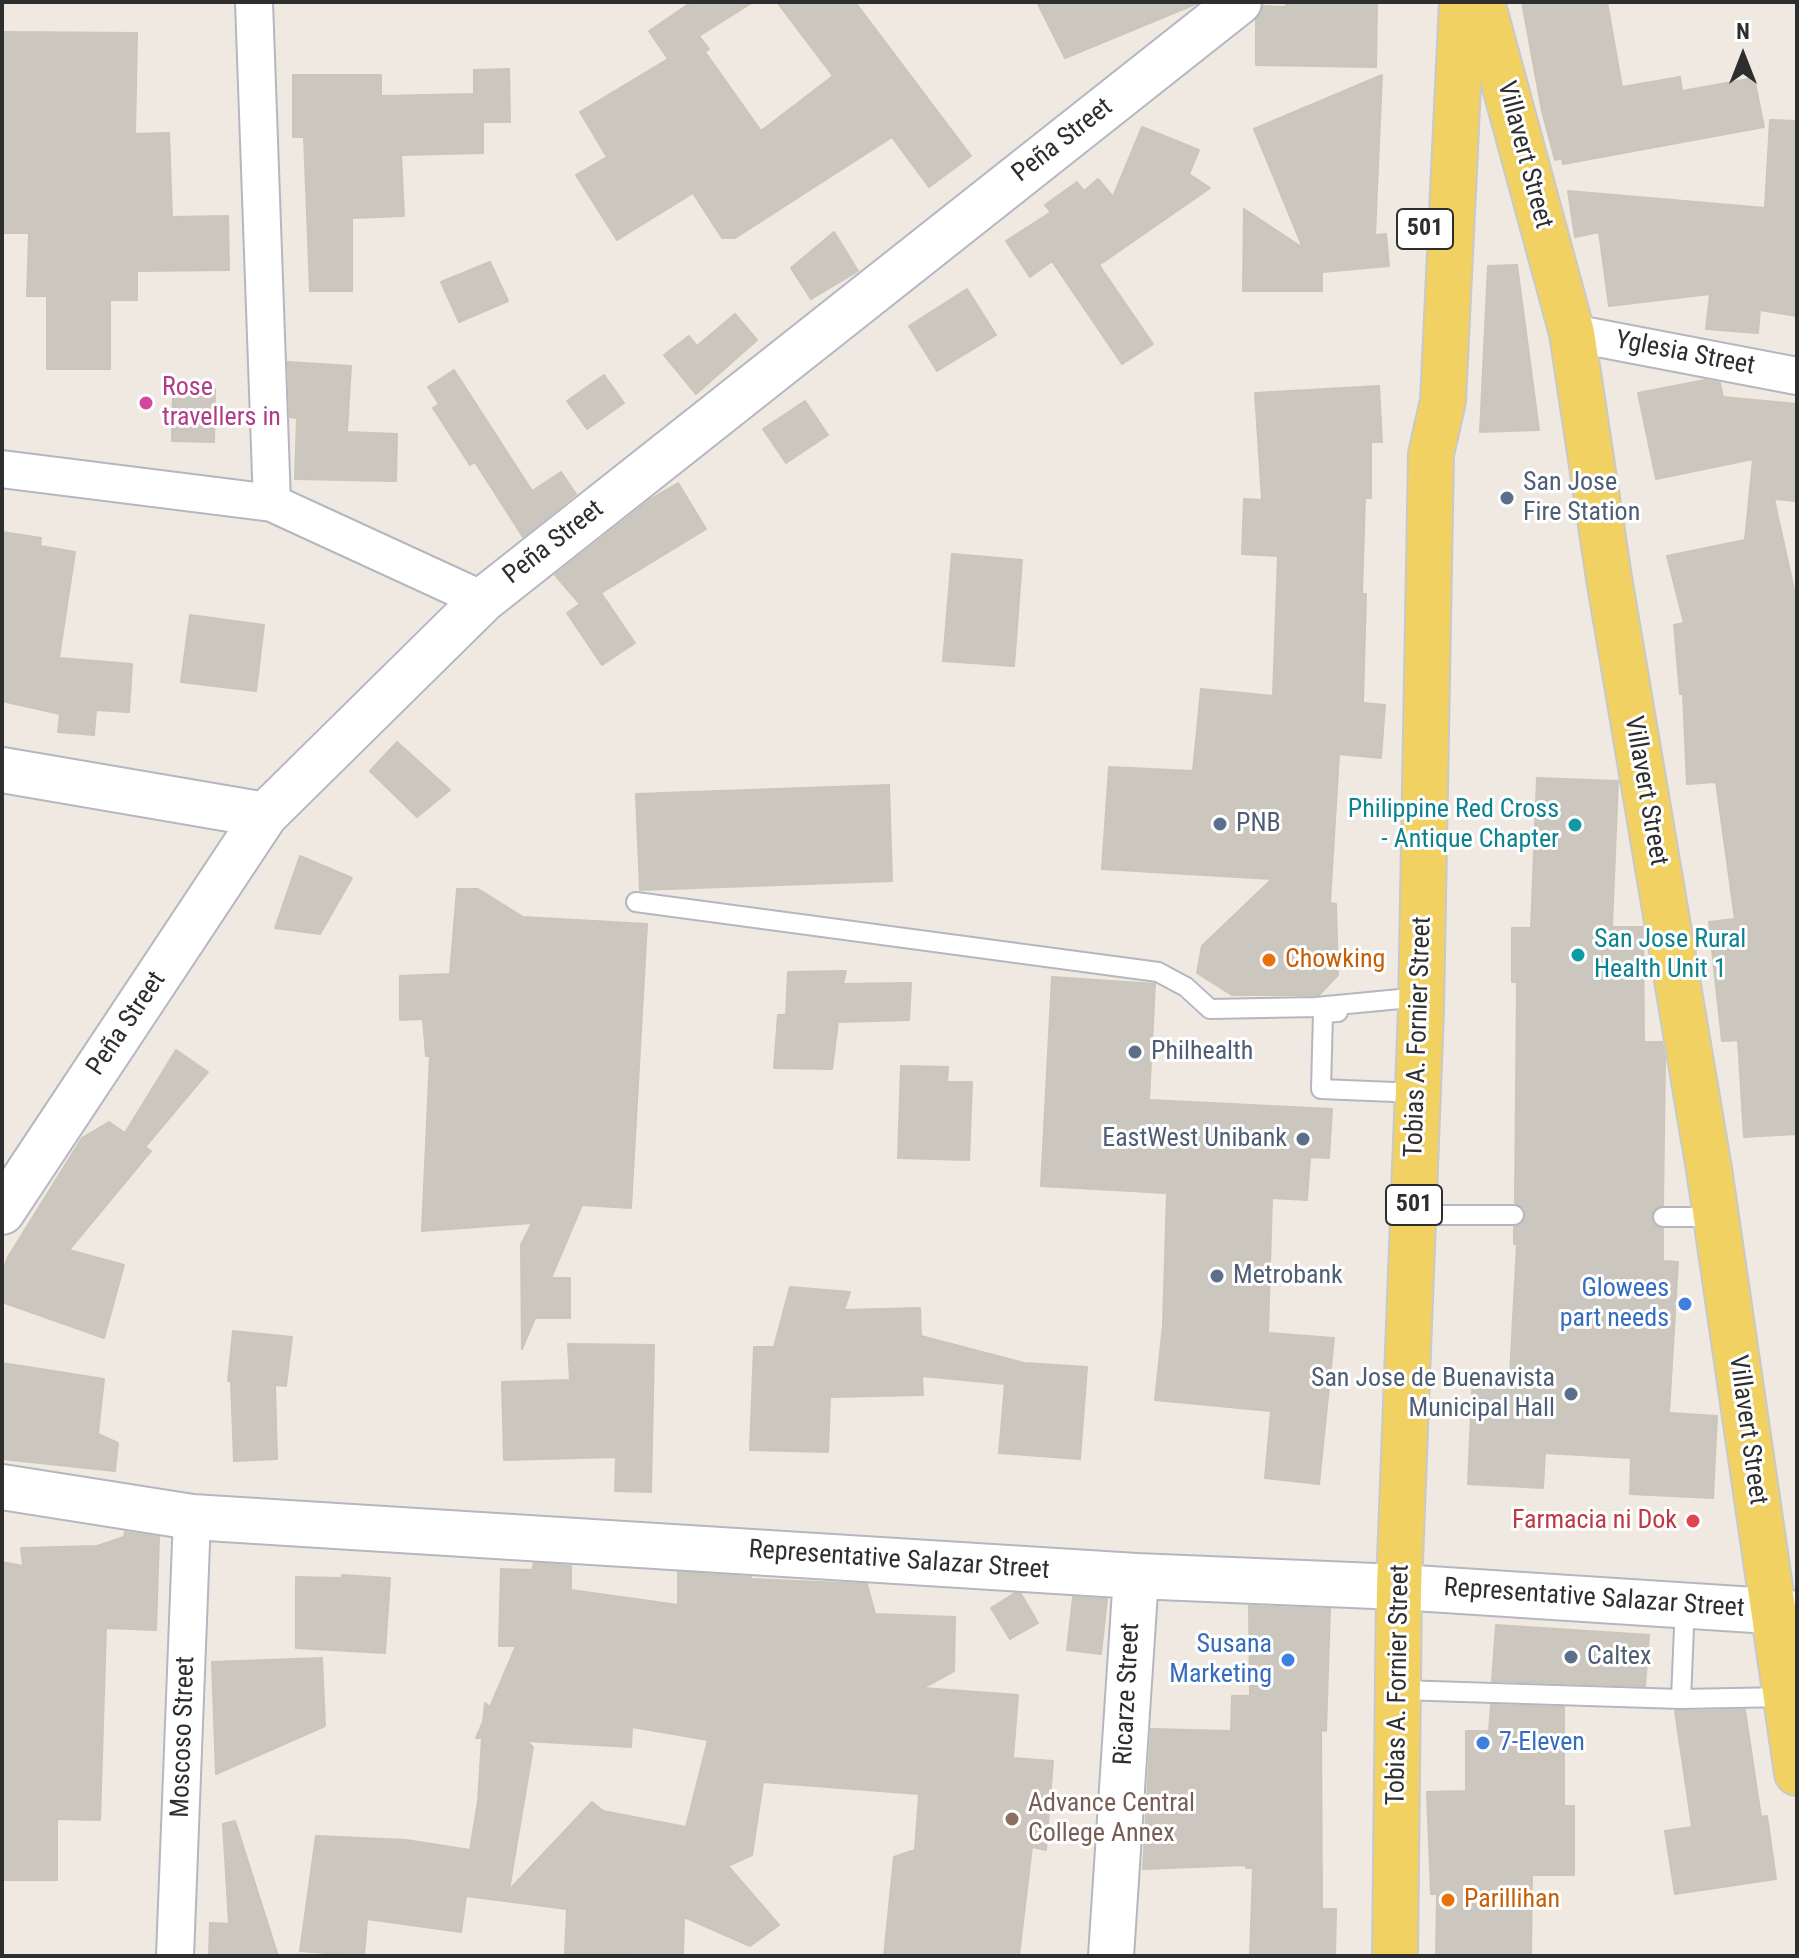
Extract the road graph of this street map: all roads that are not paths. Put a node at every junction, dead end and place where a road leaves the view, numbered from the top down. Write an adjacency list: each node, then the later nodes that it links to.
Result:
1 (254, 2): 10 (street)
2 (1239, 2): 11 (street, Peña Street)
3 (1437, 2): 8 (main road, Tobias A. Fornier Street / 501)
4 (1462, 2): 8 (main road, Tobias A. Fornier Street / 501)
5 (1482, 2): 6 (main road, Villavert Street)
6 (1572, 333): 7 (street, Yglesia Street); 21 (main road, Villavert Street)
7 (1797, 376)
8 (1431, 454): 15 (main road, Tobias A. Fornier Street / 501)
9 (2, 469): 10 (street)
10 (272, 503): 11 (street)
11 (483, 600): 13 (street, Peña Street)
12 (2, 770): 13 (street)
13 (265, 815): 17 (street, Peña Street)
14 (636, 902): 15 (lane)
15 (1421, 1004): 16 (main road, Tobias A. Fornier Street / 501); 16 (lane)
16 (1418, 1093): 18 (main road, Tobias A. Fornier Street / 501)
17 (2, 1212)
18 (1413, 1215): 19 (lane); 25 (main road, Tobias A. Fornier Street / 501)
19 (1514, 1215)
20 (1663, 1217): 21 (lane)
21 (1716, 1217): 27 (main road, Villavert Street)
22 (2, 1487): 23 (street, Representative Salazar Street)
23 (192, 1517): 24 (street, Representative Salazar Street); 32 (street, Moscoso Street)
24 (1136, 1576): 25 (street, Representative Salazar Street); 33 (street, Ricarze Street)
25 (1399, 1587): 26 (street, Representative Salazar Street); 28 (main road, Tobias A. Fornier Street / 501)
26 (1685, 1604): 27 (street, Representative Salazar Street); 30 (lane)
27 (1785, 1612): 29 (main road, Villavert Street)
28 (1400, 1690): 30 (lane); 34 (main road, Tobias A. Fornier Street / 501)
29 (1785, 1697): 30 (lane); 31 (main road, Villavert Street)
30 (1681, 1699)
31 (1797, 1773)
32 (175, 1956)
33 (1111, 1956)
34 (1395, 1956)

